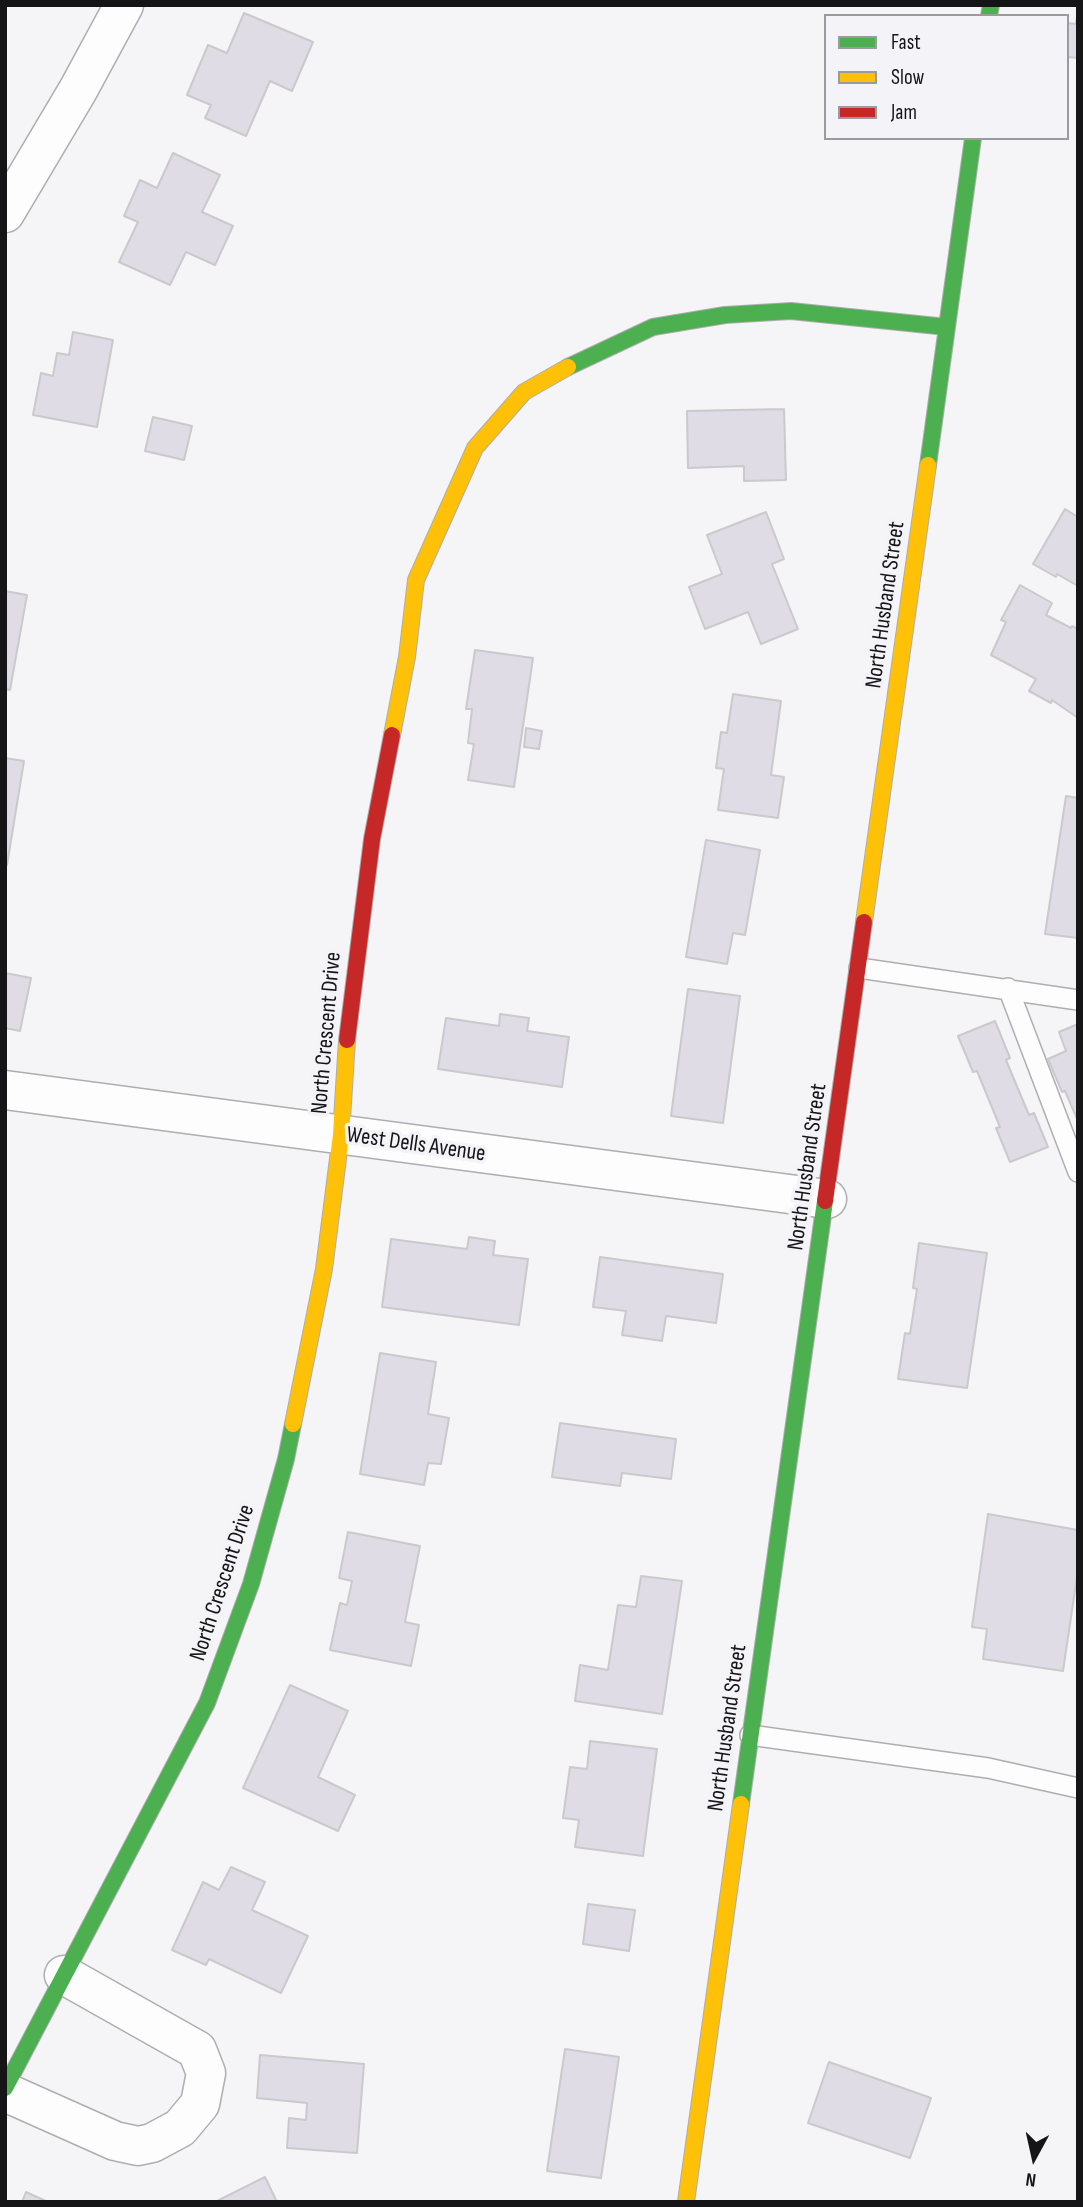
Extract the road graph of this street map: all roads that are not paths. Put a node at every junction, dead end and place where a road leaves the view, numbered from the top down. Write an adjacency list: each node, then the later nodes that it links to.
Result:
1 (124, 5): 3 (street)
2 (973, 140): 4 (street, North Husband Street)
3 (5, 213)
4 (947, 327): 5 (street, North Husband Street); 9 (street, North Crescent Drive)
5 (859, 968): 6 (lane); 11 (street, North Husband Street)
6 (1008, 988): 7 (lane); 10 (lane)
7 (1078, 1000)
8 (5, 1090): 9 (street, West Dells Avenue)
9 (341, 1135): 11 (street, West Dells Avenue); 14 (street, North Crescent Drive)
10 (1078, 1172)
11 (827, 1199): 12 (street, North Husband Street)
12 (750, 1735): 13 (lane); 16 (street, North Husband Street)
13 (1078, 1788)
14 (64, 1975): 15 (street, North Crescent Drive); 15 (street)
15 (5, 2090)
16 (686, 2202)

